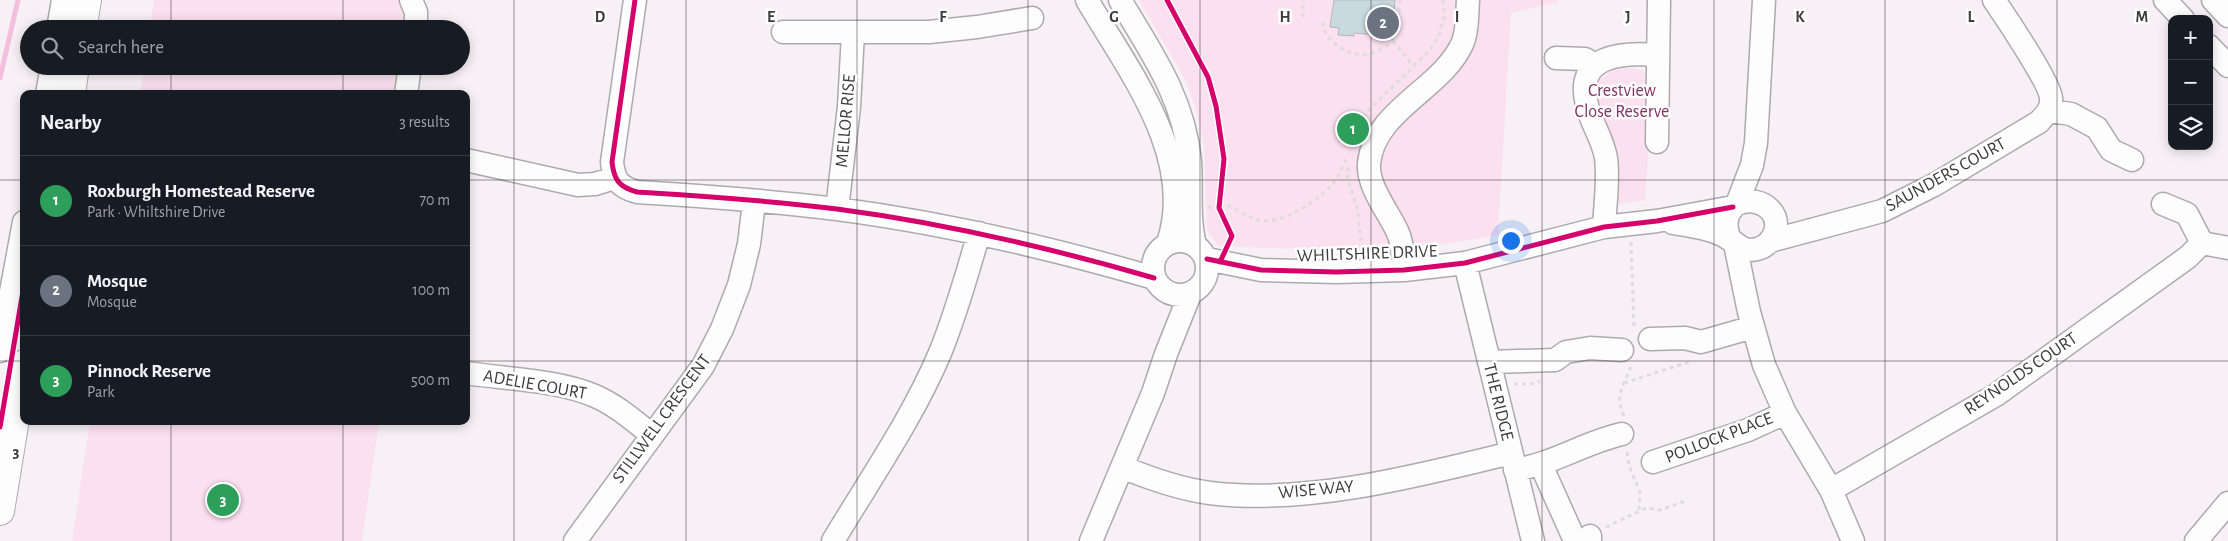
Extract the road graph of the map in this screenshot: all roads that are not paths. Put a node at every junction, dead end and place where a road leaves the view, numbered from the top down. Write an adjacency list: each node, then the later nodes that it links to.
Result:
1 (63, 0): 14 (street)
2 (87, 0): 15 (main road)
3 (412, 0): 16 (street)
4 (635, 0): 35 (street)
5 (1087, 0): 51 (street)
6 (1120, 0): 52 (street)
7 (1468, 0): 53 (street)
8 (1659, 0): 20 (street)
9 (1764, 0): 32 (street)
10 (1994, 0): 30 (street)
11 (2164, 0): 12 (street)
12 (2178, 15)
13 (1032, 18): 18 (street)
14 (60, 20)
15 (84, 20)
16 (416, 20)
17 (783, 32): 18 (street)
18 (853, 33): 39 (street, MELLOR RISE)
19 (2213, 50): 23 (street)
20 (1657, 55): 22 (street); 31 (street)
21 (1556, 58): 22 (street)
22 (1595, 65): 43 (street)
23 (2228, 66)
24 (50, 75): 27 (street)
25 (74, 75): 28 (main road)
26 (409, 75): 29 (street)
27 (48, 90)
28 (72, 90)
29 (407, 90)
30 (2050, 110): 33 (street); 42 (street, SAUNDERS COURT)
31 (1657, 142)
32 (1756, 143): 38 (street); 40 (street)
33 (2132, 160)
34 (470, 161): 35 (street)
35 (614, 178): 36 (street)
36 (754, 202): 39 (street); 64 (street, STILLWELL CRESCENT)
37 (2163, 204): 47 (street)
38 (1735, 206): 40 (street); 41 (street, WHILTSHIRE DRIVE); 45 (street)
39 (837, 209): 44 (street)
40 (1769, 209): 42 (street, SAUNDERS COURT); 46 (street)
41 (1658, 221): 43 (street, WHILTSHIRE DRIVE); 45 (street, WHILTSHIRE DRIVE)
42 (1835, 224): 46 (street, SAUNDERS COURT)
43 (1604, 227): 50 (street, WHILTSHIRE DRIVE)
44 (978, 233): 51 (street); 74 (street)
45 (1732, 242): 46 (street); 54 (street)
46 (1768, 243): 54 (street)
47 (2202, 243): 49 (street); 69 (street, REYNOLDS COURT)
48 (20, 244): 57 (street)
49 (2228, 248)
50 (1464, 263): 53 (street, WHILTSHIRE DRIVE); 59 (street, THE RIDGE)
51 (1160, 267): 52 (street); 52 (street); 58 (street)
52 (1200, 269): 53 (street, WHILTSHIRE DRIVE); 58 (street)
53 (1404, 270)
54 (1751, 319): 55 (street); 62 (street)
55 (1650, 339)
56 (1622, 350): 59 (street)
57 (0, 351)
58 (1166, 354): 68 (street)
59 (1489, 362): 65 (street, THE RIDGE)
60 (470, 374): 64 (street, ADELIE COURT)
61 (20, 388): 71 (main road)
62 (1785, 412): 66 (street, POLLOCK PLACE); 69 (street)
63 (1622, 434): 67 (street, WISE WAY)
64 (652, 435): 73 (street, STILLWELL CRESCENT)
65 (1513, 462): 67 (street, WISE WAY); 68 (street, WISE WAY); 76 (street, THE RIDGE)
66 (1653, 462)
67 (1541, 466): 72 (street)
68 (1122, 467): 75 (street)
69 (1831, 490): 77 (street)
70 (2228, 504): 78 (street)
71 (0, 511)
72 (1584, 537)
73 (575, 541)
74 (833, 541)
75 (1091, 541)
76 (1533, 541)
77 (1853, 541)
78 (2196, 541)

